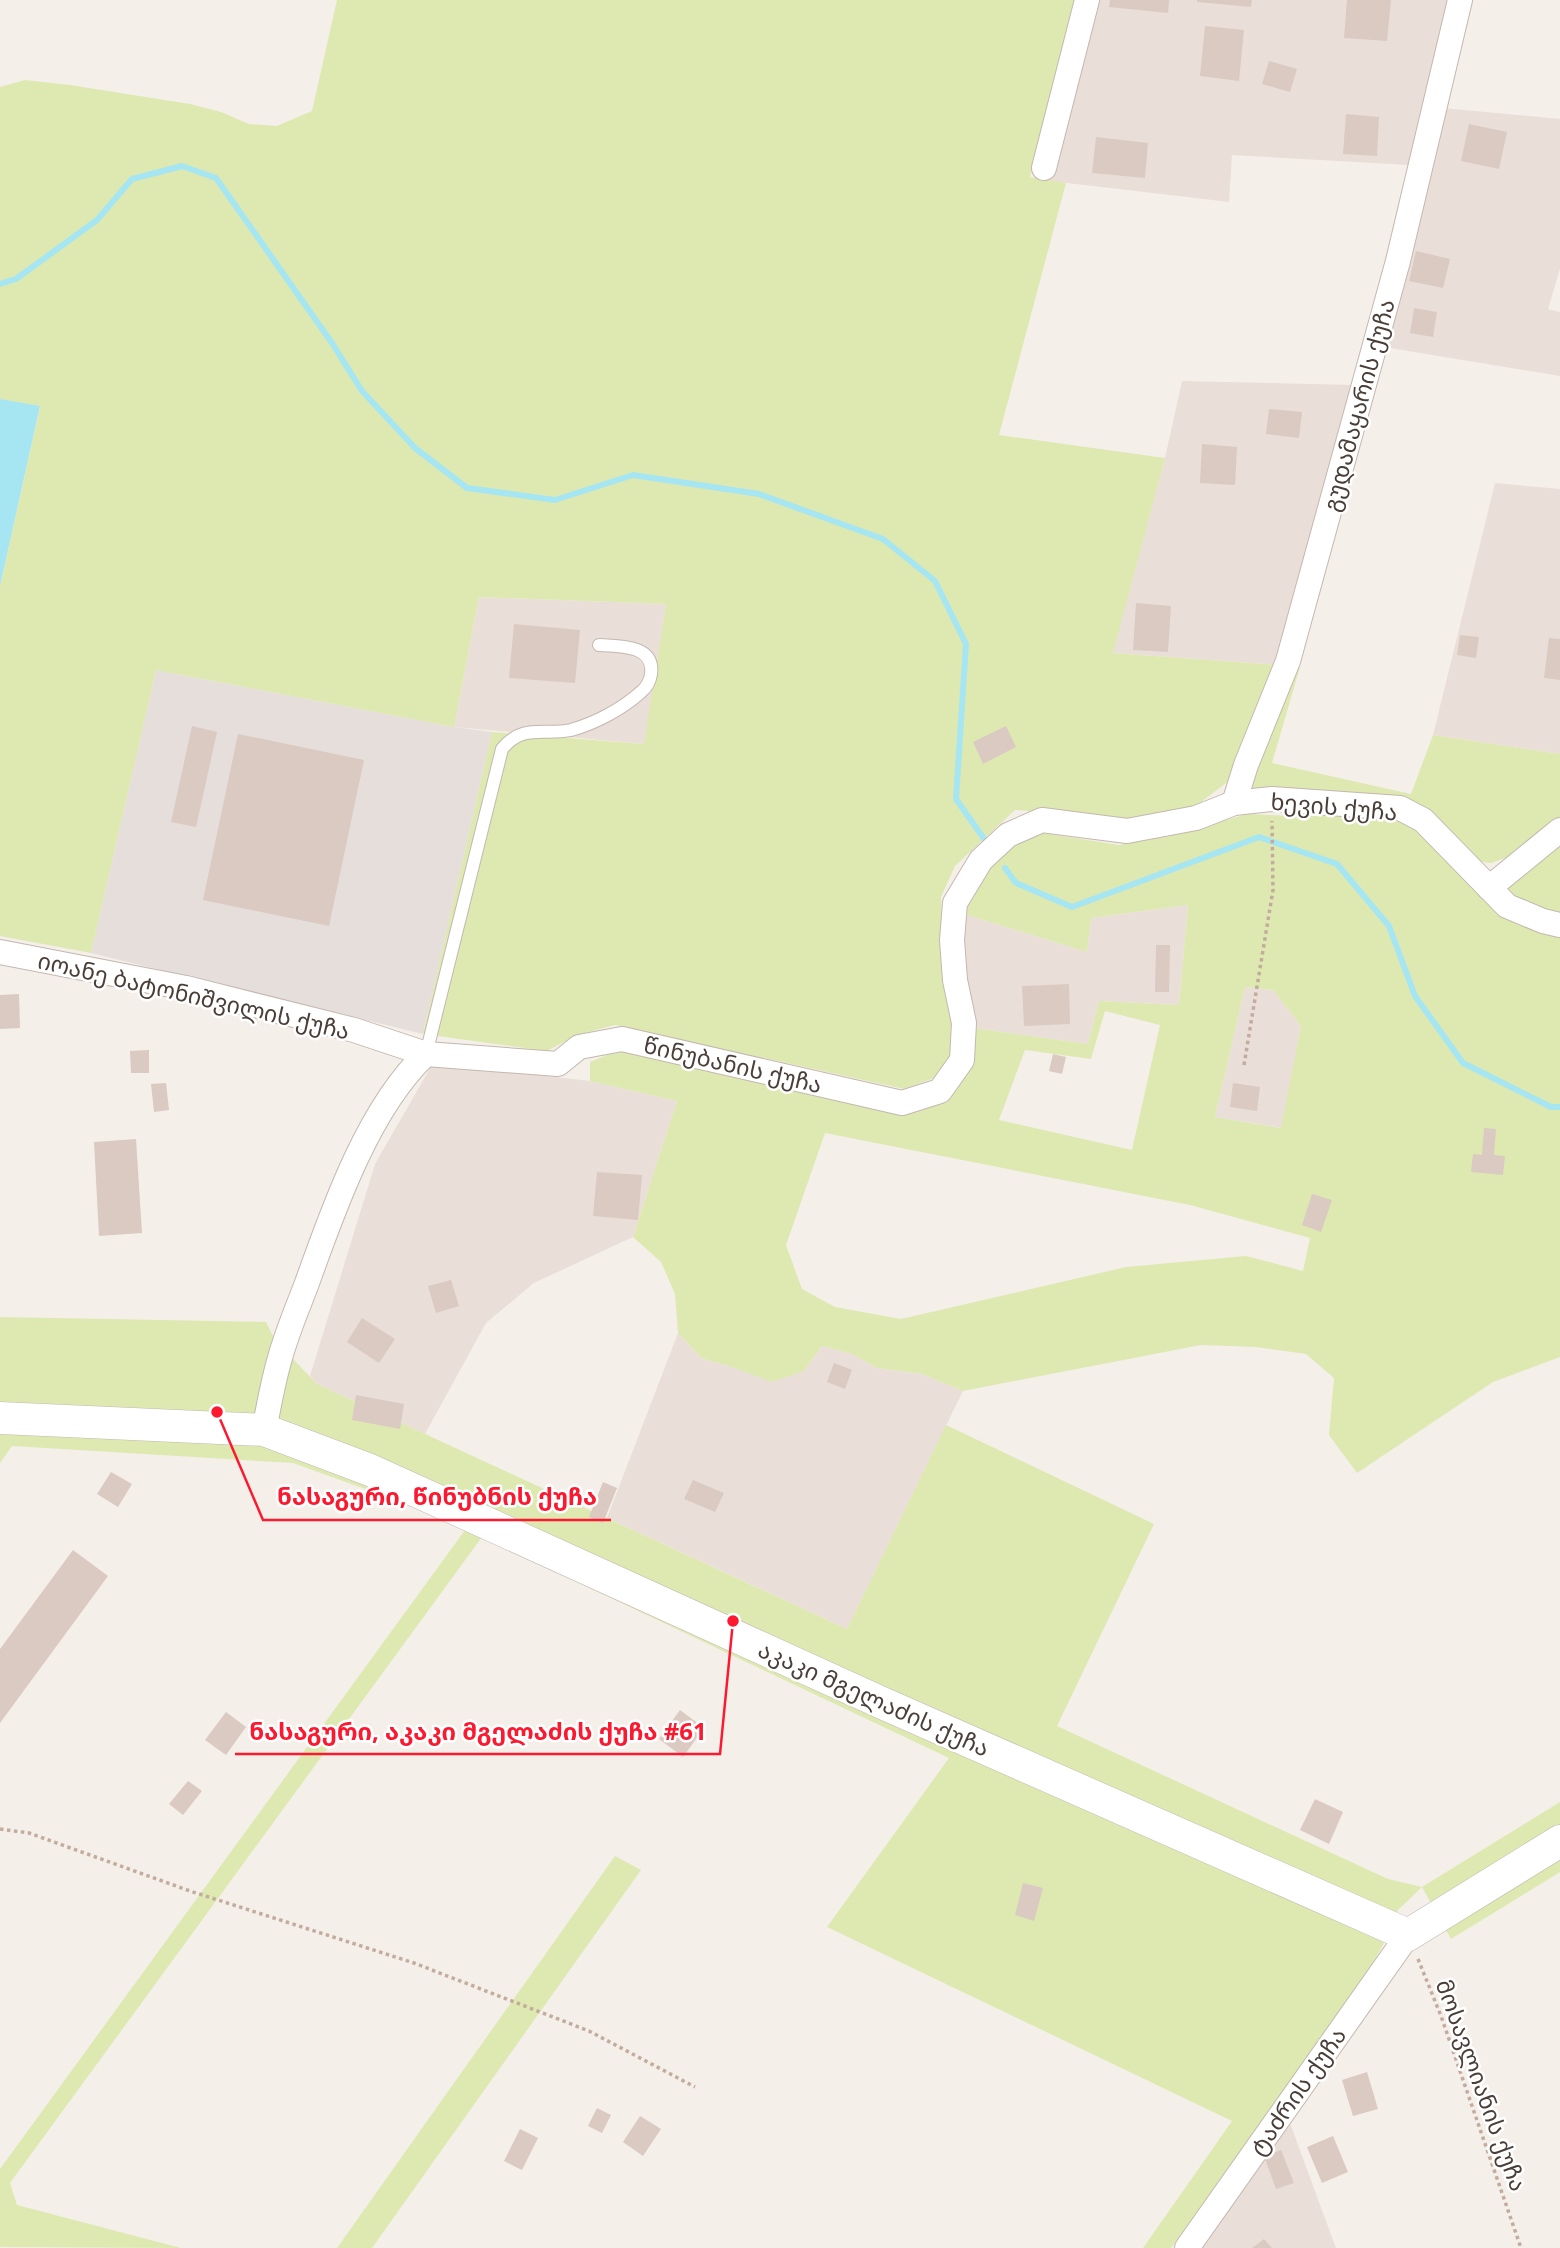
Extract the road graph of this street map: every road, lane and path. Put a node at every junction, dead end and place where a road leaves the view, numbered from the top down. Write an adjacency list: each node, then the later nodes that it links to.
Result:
1 (1087, 0): 3 (street)
2 (1460, 0): 6 (street, გუდამაყარის ქუჩა)
3 (1044, 168)
4 (599, 645): 11 (lane)
5 (1272, 799): 6 (street, ხევის ქუჩა); 8 (street, ხევის ქუჩა); 12 (path)
6 (1234, 803): 11 (street, წინუბანის ქუჩა)
7 (1560, 830): 8 (street)
8 (1489, 888): 9 (street, ხევის ქუჩა)
9 (1560, 925)
10 (0, 953): 11 (street, იოანე ბატონიშვილის ქუჩა)
11 (426, 1054): 14 (street)
12 (1244, 1065)
13 (0, 1418): 14 (street, აკაკი მგელაძის ქუჩა)
14 (264, 1430): 17 (street, აკაკი მგელაძის ქუჩა)
15 (0, 1829): 18 (path)
16 (1560, 1841): 17 (street)
17 (1408, 1935): 19 (street, ტაძრის ქუჩა); 20 (path, მოსავლიანის ქუჩა)
18 (695, 2087)
19 (1187, 2248)
20 (1521, 2248)

